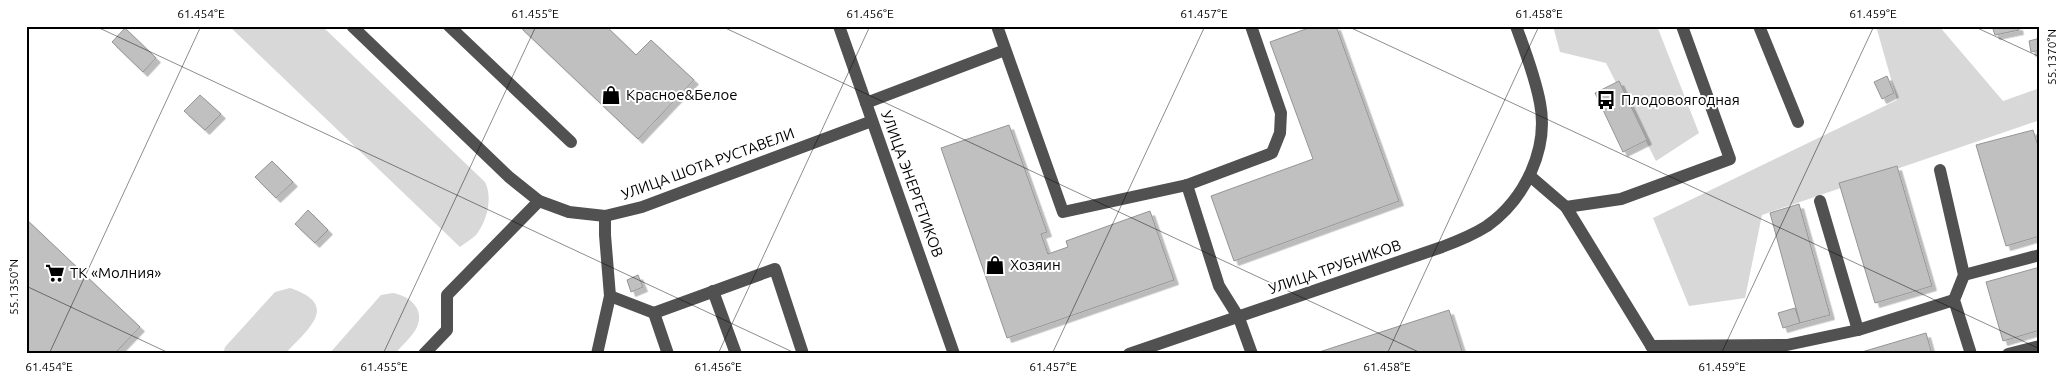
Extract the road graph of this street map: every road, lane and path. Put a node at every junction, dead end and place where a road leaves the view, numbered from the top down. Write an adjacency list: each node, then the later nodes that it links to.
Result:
1 (352, 26): 18 (street, УЛИЦА ШОТА РУСТАВЕЛИ)
2 (449, 26): 13 (street)
3 (839, 26): 10 (street, УЛИЦА ЭНЕРГЕТИКОВ)
4 (997, 26): 9 (street)
5 (1251, 26): 16 (street)
6 (1516, 26): 15 (street, УЛИЦА ТРУБНИКОВ)
7 (1682, 26): 19 (street)
8 (1759, 26): 12 (street)
9 (1005, 50): 10 (street); 16 (street)
10 (866, 103): 11 (street, УЛИЦА ЭНЕРГЕТИКОВ)
11 (872, 121): 20 (street, УЛИЦА ШОТА РУСТАВЕЛИ); 36 (street, УЛИЦА ЭНЕРГЕТИКОВ)
12 (1798, 122)
13 (571, 142)
14 (1940, 170): 22 (street)
15 (1530, 176): 19 (street); 27 (street, УЛИЦА ТРУБНИКОВ)
16 (1187, 185): 27 (street)
17 (1820, 201): 28 (street)
18 (539, 202): 20 (street, УЛИЦА ШОТА РУСТАВЕЛИ); 31 (street)
19 (1566, 207): 30 (street)
20 (605, 216): 24 (street)
21 (2040, 255): 22 (street)
22 (1964, 275): 25 (street)
23 (713, 291): 26 (street); 34 (street); 35 (street)
24 (610, 296): 26 (street); 32 (street)
25 (1954, 300): 28 (street); 39 (street)
26 (654, 313): 33 (street)
27 (1239, 318): 37 (street, УЛИЦА ТРУБНИКОВ); 38 (street)
28 (1858, 330): 30 (street)
29 (2040, 346): 40 (street)
30 (1654, 350)
31 (424, 354)
32 (597, 354)
33 (668, 354)
34 (736, 354)
35 (803, 354)
36 (954, 354)
37 (1129, 354)
38 (1252, 354)
39 (1971, 354)
40 (2008, 354)

